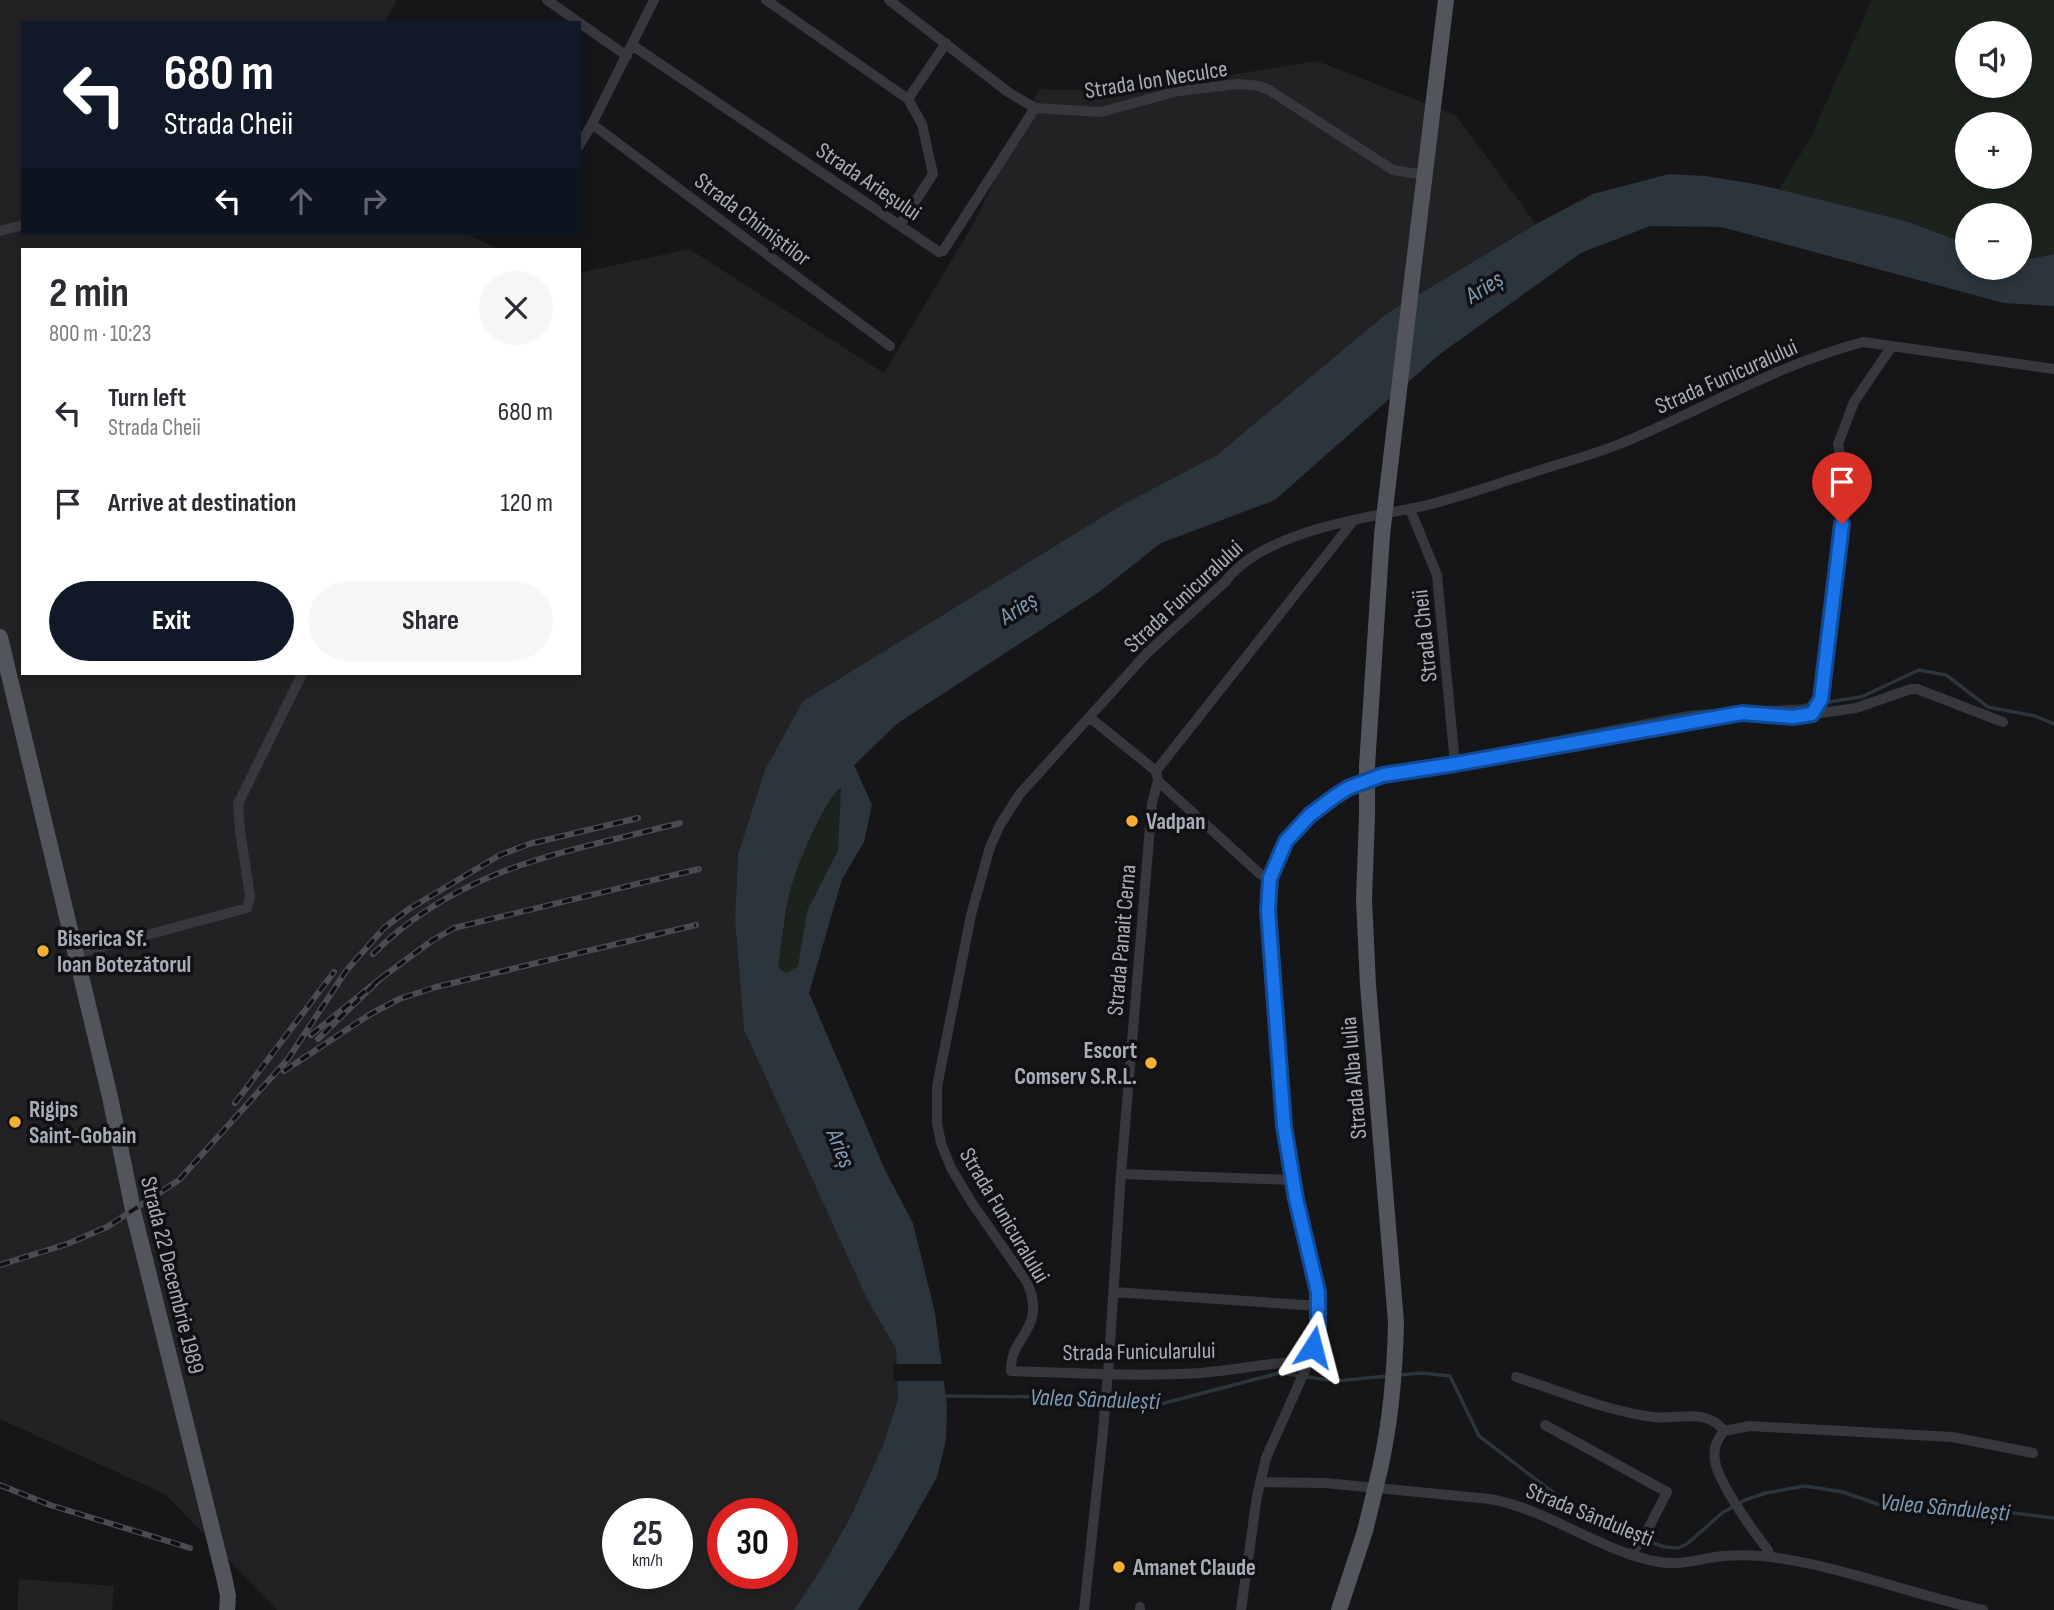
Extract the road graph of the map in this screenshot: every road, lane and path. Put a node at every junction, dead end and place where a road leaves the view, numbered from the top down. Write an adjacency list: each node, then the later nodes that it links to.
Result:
1 (547, 0): 6 (street)
2 (654, 0): 9 (street)
3 (766, 0): 11 (street)
4 (889, 0): 8 (street)
5 (1446, 0): 15 (main road, Strada Alba Iulia)
6 (576, 21)
7 (581, 24): 10 (street)
8 (946, 43): 11 (street); 12 (street)
9 (632, 45): 10 (street); 16 (street, Strada Arieșului)
10 (627, 57): 13 (street)
11 (908, 99): 16 (street)
12 (1035, 108): 15 (street, Strada Ion Neculce); 16 (street, Strada Arieșului)
13 (592, 124): 14 (street); 19 (street, Strada Chimiștilor)
14 (581, 143)
15 (1425, 174): 49 (main road, Strada Alba Iulia, bridge)
16 (900, 225)
17 (21, 226): 18 (street)
18 (0, 231)
19 (890, 346)
20 (1892, 346): 21 (street, Strada Funicuralului); 22 (street, Strada Funicuralului); 26 (street)
21 (2054, 369)
22 (1410, 509): 23 (street, Strada Funicuralului); 29 (street, Strada Cheii)
23 (1354, 520): 27 (street, Strada Funicuralului); 30 (street, Strada Panait Cerna)
24 (0, 637): 32 (main road, Strada 22 Decembrie 1989)
25 (302, 675): 32 (street)
26 (1812, 714): 28 (street); 29 (street)
27 (1089, 717): 30 (street); 38 (street, Strada Funicuralului)
28 (2003, 722)
29 (1455, 764): 31 (street)
30 (1157, 776): 31 (street); 33 (street, Strada Panait Cerna)
31 (1270, 878): 34 (street)
32 (76, 954): 46 (main road, Strada 22 Decembrie 1989)
33 (1121, 1174): 34 (street); 35 (street, Strada Panait Cerna)
34 (1293, 1180): 36 (street)
35 (1114, 1292): 36 (street); 47 (street, Strada Panait Cerna, bridge)
36 (1319, 1306): 37 (street)
37 (1307, 1365): 38 (street, Strada Funicularului); 43 (street)
38 (1011, 1371)
39 (1516, 1377): 41 (street)
40 (1545, 1425): 44 (street)
41 (1724, 1431): 42 (street); 45 (street)
42 (2033, 1453)
43 (1260, 1482): 44 (street, Strada Sândulești); 48 (street)
44 (1631, 1555): 45 (street, Strada Sândulești)
45 (1769, 1556): 50 (street, Strada Sândulești)
46 (230, 1605)
47 (1084, 1610)
48 (1241, 1610)
49 (1339, 1610)
50 (1983, 1610)

